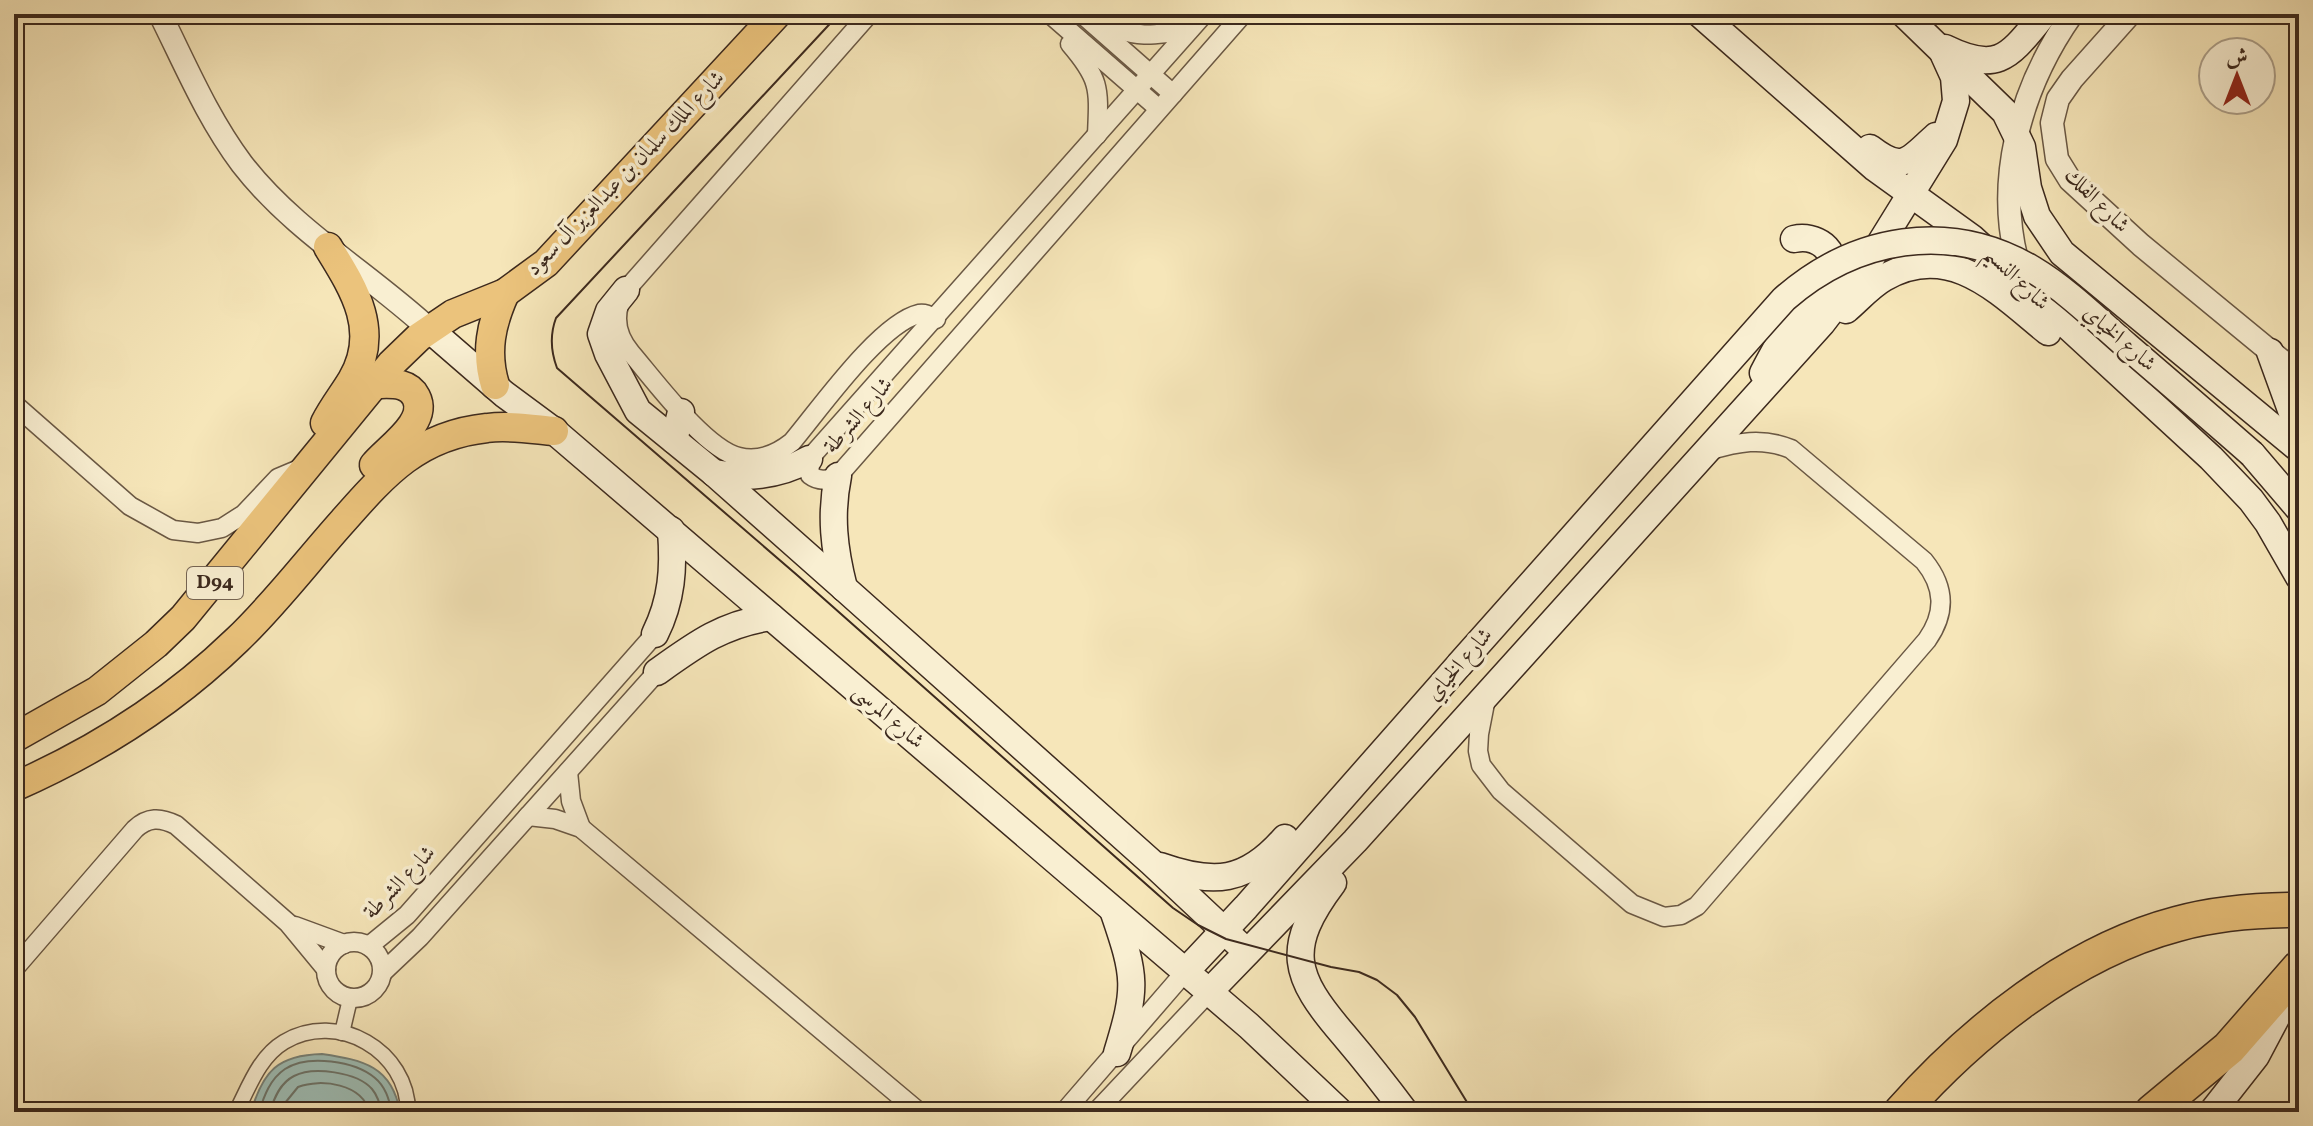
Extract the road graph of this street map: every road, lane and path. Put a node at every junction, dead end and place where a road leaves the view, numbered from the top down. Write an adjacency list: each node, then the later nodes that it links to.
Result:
1 (21, 14): 15 (street)
2 (160, 14): 28 (street)
3 (777, 14): 31 (main road, شارع الملك سلمان بن عبدالعزيز آل سعود / D94)
4 (869, 14): 29 (street)
5 (1082, 14): 18 (street)
6 (1095, 14): 16 (street)
7 (1204, 14): 16 (street, شارع الشرطة)
8 (1243, 14): 20 (street, شارع الشرطة)
9 (1700, 14): 22 (main road, شارع النسيم)
10 (1904, 14): 17 (main road)
11 (2044, 14): 17 (main road)
12 (2072, 14): 24 (street)
13 (2130, 14): 35 (street, شارع الفلك)
14 (1050, 15): 19 (street); 25 (street)
15 (14, 22)
16 (1190, 29): 18 (street, شارع الشرطة)
17 (1937, 48): 23 (main road, شارع الخياي); 24 (main road)
18 (1150, 74): 19 (street, شارع الشرطة); 20 (street)
19 (1137, 89): 21 (street); 25 (street, شارع الشرطة)
20 (1173, 94): 21 (street, شارع الشرطة)
21 (1159, 109): 54 (street, شارع الشرطة)
22 (1810, 110): 23 (main road); 26 (main road, شارع النسيم)
23 (1950, 126): 26 (main road, شارع الخياي)
24 (2018, 134): 30 (street); 43 (main road)
25 (1097, 135): 32 (street, شارع الشرطة)
26 (1911, 194): 30 (main road, شارع النسيم); 33 (main road, شارع الخياي)
27 (1794, 239): 41 (main road)
28 (328, 247): 34 (street); 51 (main road)
29 (626, 290): 42 (street); 46 (main road)
30 (2026, 290): 36 (main road, شارع النسيم)
31 (505, 293): 34 (main road, شارع الملك سلمان بن عبدالعزيز آل سعود / D94); 39 (main road)
32 (936, 319): 42 (street); 50 (street, شارع الشرطة)
33 (1822, 323): 36 (main road); 41 (main road, شارع الخياي)
34 (429, 329): 38 (main road, شارع الملك سلمان بن عبدالعزيز آل سعود / D94); 39 (main road, شارع المرسى)
35 (2270, 352): 37 (street, شارع الفلك); 45 (main road)
36 (2104, 361): 59 (main road, شارع النسيم)
37 (2299, 375)
38 (375, 384): 51 (main road, شارع الملك سلمان بن عبدالعزيز آل سعود / D94); 56 (main road)
39 (495, 385): 44 (main road, شارع المرسى)
40 (14, 404): 51 (street)
41 (1748, 405): 48 (main road, شارع الخياي)
42 (681, 412): 46 (main road)
43 (2260, 419): 47 (main road); 52 (main road)
44 (554, 431): 56 (main road); 58 (main road, شارع المرسى)
45 (2299, 432)
46 (674, 440): 53 (main road)
47 (2299, 449)
48 (1706, 452): 64 (main road, شارع الخياي); 64 (street)
49 (2252, 454): 55 (main road); 57 (main road); 66 (main road, شارع الخياي, bridge)
50 (809, 459): 53 (main road); 54 (street, شارع الشرطة)
51 (313, 462): 65 (main road, شارع الملك سلمان بن عبدالعزيز آل سعود / D94)
52 (2299, 470)
53 (714, 473): 60 (main road)
54 (838, 476): 60 (main road)
55 (2299, 487)
56 (369, 491): 68 (main road, D94)
57 (2299, 509)
58 (671, 530): 61 (main road, شارع المرسى); 62 (main road)
59 (2299, 577)
60 (844, 588): 72 (main road)
61 (771, 617): 63 (main road); 73 (main road, شارع المرسى)
62 (655, 634): 78 (street, شارع الشرطة)
63 (657, 672): 67 (street)
64 (1486, 695): 71 (main road, شارع الخياي)
65 (14, 738)
66 (1367, 770): 72 (main road); 76 (main road, شارع الخياي)
67 (568, 772): 69 (street); 70 (street)
68 (14, 787)
69 (528, 816): 70 (street); 83 (street)
70 (581, 828): 91 (street)
71 (1355, 841): 79 (main road, شارع الخياي); 95 (main road)
72 (1151, 862): 76 (main road)
73 (1112, 910): 84 (main road, شارع المرسى); 88 (main road)
74 (2299, 910): 96 (highway)
75 (288, 923): 77 (street); 80 (street); 81 (street)
76 (1224, 930): 79 (main road); 84 (main road, شارع الخياي)
77 (344, 944): 78 (street); 81 (street)
78 (369, 946): 83 (street)
79 (1247, 952): 85 (main road, شارع الخياي)
80 (14, 969)
81 (326, 969): 86 (street)
82 (2299, 970): 97 (highway); 98 (main road)
83 (383, 972): 86 (street)
84 (1185, 972): 85 (main road, شارع المرسى); 88 (street, شارع الخياي)
85 (1209, 992): 93 (street, شارع الخياي); 94 (main road, شارع المرسى)
86 (350, 999): 87 (street)
87 (342, 1033): 89 (street); 90 (street)
88 (1117, 1053): 92 (street, شارع الخياي)
89 (236, 1112)
90 (408, 1112)
91 (919, 1112)
92 (1064, 1112)
93 (1096, 1112)
94 (1340, 1112)
95 (1405, 1112)
96 (1901, 1112)
97 (2152, 1112)
98 (2212, 1112)

